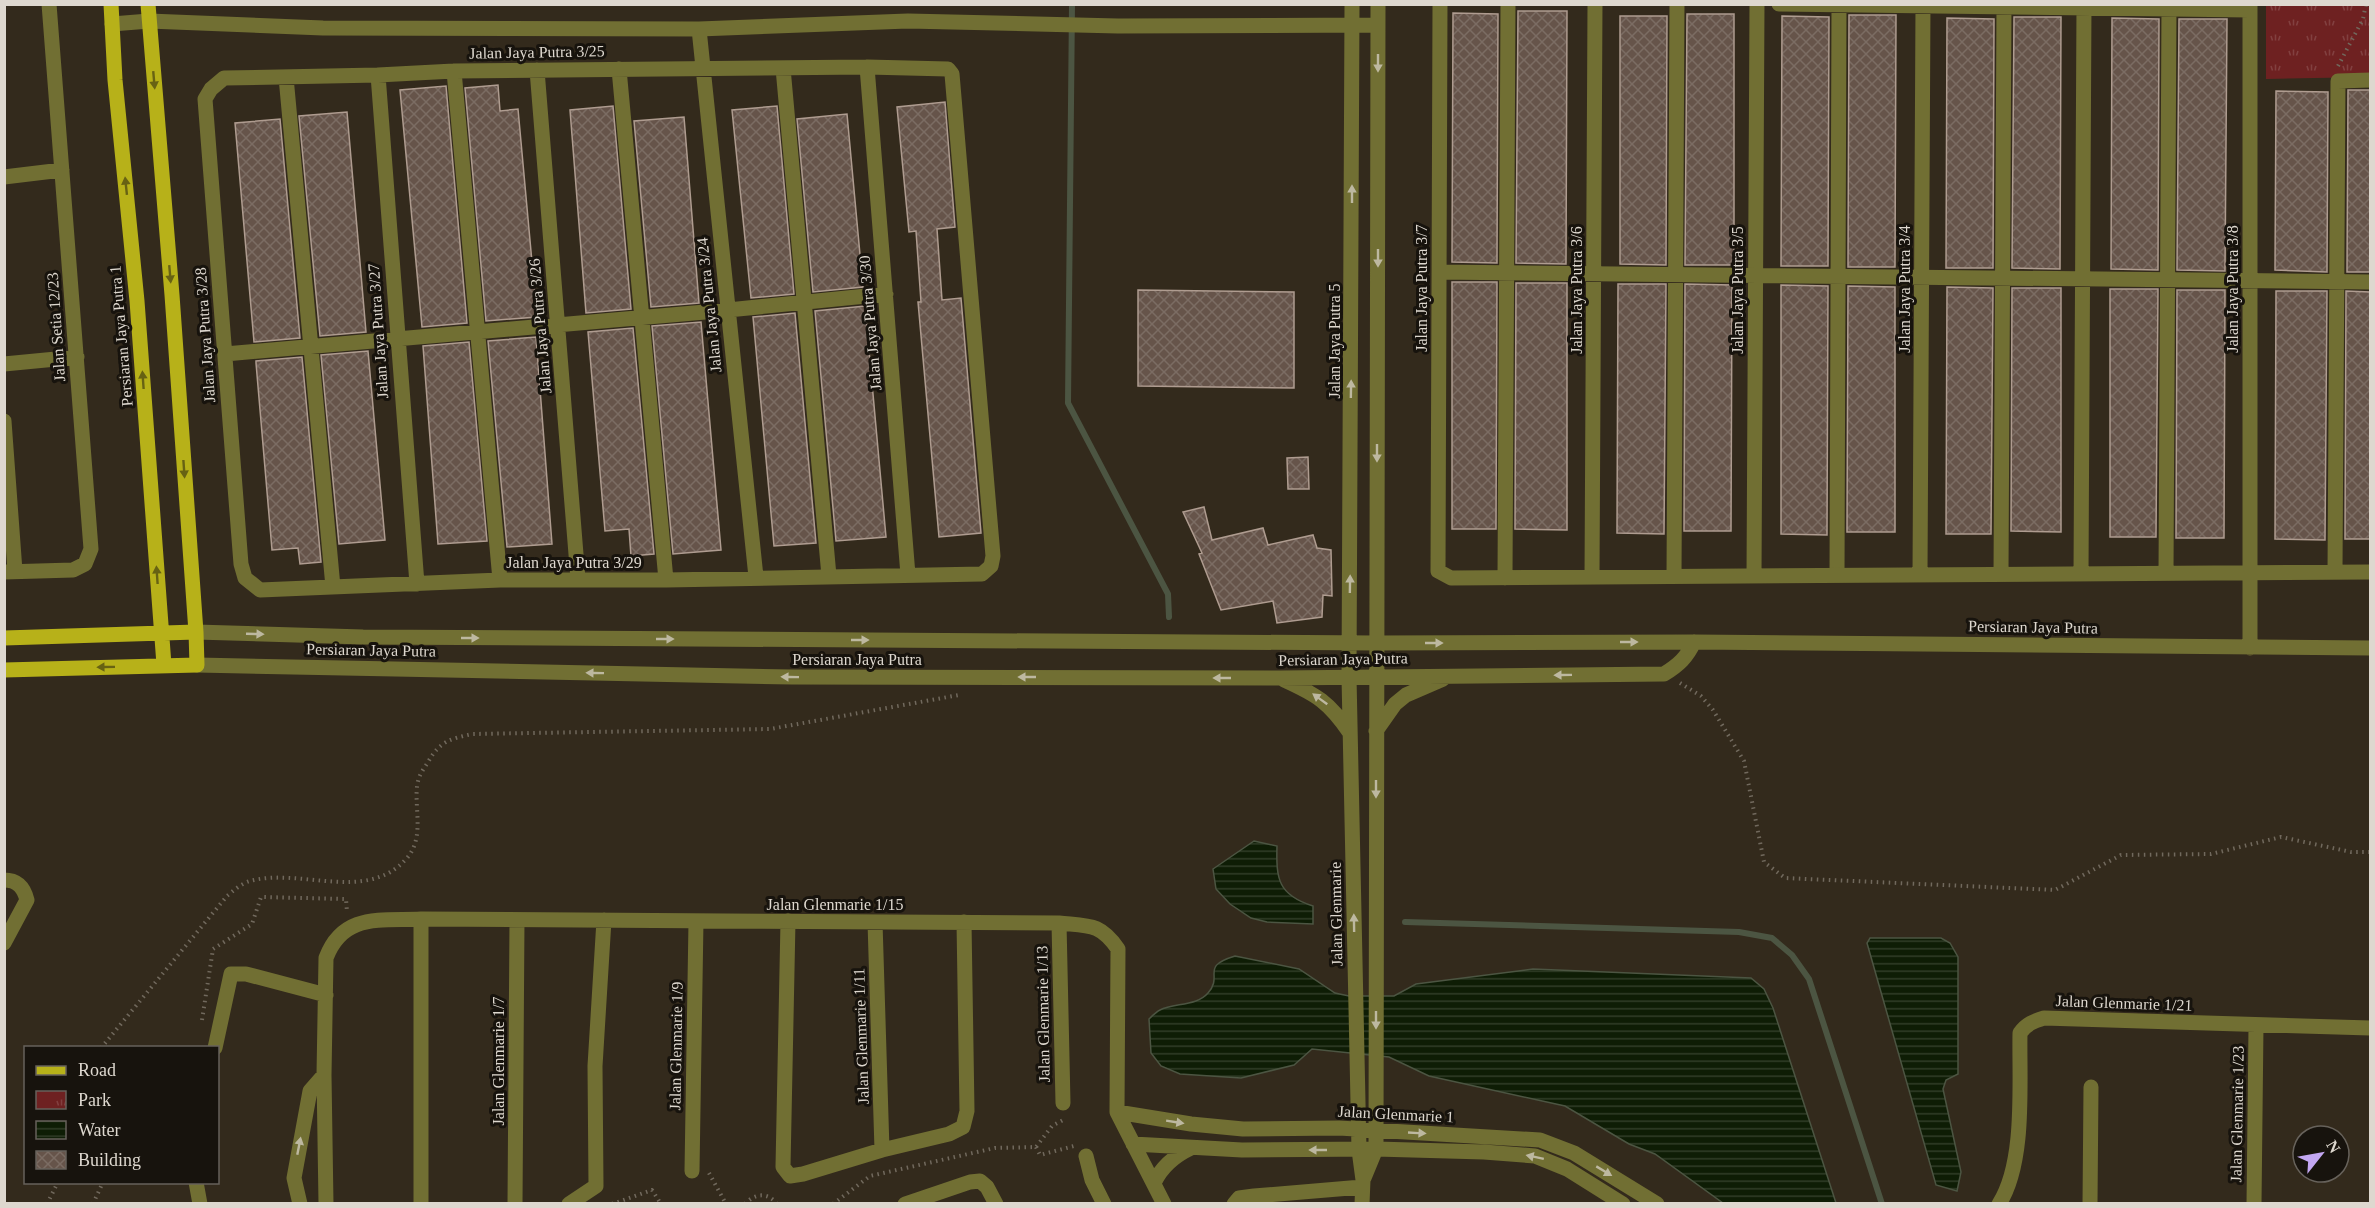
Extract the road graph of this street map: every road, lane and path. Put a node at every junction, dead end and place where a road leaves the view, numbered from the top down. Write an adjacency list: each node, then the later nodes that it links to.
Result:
1 (49, 4): 35 (street, Jalan Setia 12/23)
2 (111, 4): 20 (main road, Persiaran Jaya Putra 1)
3 (148, 4): 19 (main road)
4 (1352, 4): 21 (street, Jalan Jaya Putra 5)
5 (1378, 4): 22 (street)
6 (1440, 4): 37 (street, Jalan Jaya Putra 3/7)
7 (1508, 4): 38 (street)
8 (1595, 4): 39 (street, Jalan Jaya Putra 3/6)
9 (1677, 4): 40 (street)
10 (1757, 4): 41 (street, Jalan Jaya Putra 3/5)
11 (1779, 4): 13 (street)
12 (2366, 4): 33 (path)
13 (1839, 5): 14 (street); 42 (street)
14 (1923, 5): 15 (street); 43 (street, Jalan Jaya Putra 3/4)
15 (2004, 6): 16 (street); 44 (street)
16 (2084, 6): 17 (street); 45 (street)
17 (2169, 7): 18 (street); 46 (street)
18 (2250, 7): 47 (street, Jalan Jaya Putra 3/8)
19 (149, 21): 20 (street, Jalan Jaya Putra 3/25); 23 (street, Jalan Jaya Putra 3/25); 84 (main road, one-way to 84)
20 (112, 24): 85 (main road, Persiaran Jaya Putra 1, one-way to 20)
21 (1352, 25): 22 (street, Jalan Jaya Putra 3/25); 23 (street, Jalan Jaya Putra 3/25); 88 (street, Jalan Jaya Putra 5, one-way to 21)
22 (1378, 25): 89 (street, one-way to 89)
23 (699, 29): 27 (street, Jalan Jaya Putra 3/24)
24 (867, 67): 25 (street, Jalan Jaya Putra 3/25); 50 (street, Jalan Jaya Putra 3/30); 70 (street, Jalan Jaya Putra 3/25)
25 (783, 68): 27 (street, Jalan Jaya Putra 3/25); 51 (street)
26 (619, 69): 27 (street, Jalan Jaya Putra 3/25); 28 (street, Jalan Jaya Putra 3/25); 53 (street)
27 (703, 69): 52 (street, Jalan Jaya Putra 3/24)
28 (537, 70): 29 (street, Jalan Jaya Putra 3/25); 54 (street, Jalan Jaya Putra 3/26)
29 (454, 71): 30 (street, Jalan Jaya Putra 3/25); 55 (street)
30 (378, 75): 31 (street, Jalan Jaya Putra 3/25); 56 (street, Jalan Jaya Putra 3/27)
31 (286, 77): 34 (street, Jalan Jaya Putra 3/25); 57 (street)
32 (2370, 80): 33 (street)
33 (2338, 81): 48 (street)
34 (210, 89): 58 (street, Jalan Jaya Putra 3/28)
35 (62, 170): 36 (street); 59 (street, Jalan Setia 12/23)
36 (4, 177)
37 (1439, 272): 38 (street); 78 (street, Jalan Jaya Putra 3/7)
38 (1507, 272): 39 (street); 78 (street)
39 (1594, 273): 40 (street); 76 (street, Jalan Jaya Putra 3/6)
40 (1676, 274): 41 (street); 73 (street)
41 (1756, 275): 42 (street); 74 (street, Jalan Jaya Putra 3/5)
42 (1838, 276): 43 (street); 71 (street)
43 (1922, 277): 44 (street); 67 (street, Jalan Jaya Putra 3/4)
44 (2002, 278): 45 (street); 68 (street)
45 (2082, 279): 46 (street); 69 (street)
46 (2167, 280): 47 (street); 65 (street)
47 (2250, 280): 48 (street); 66 (street, Jalan Jaya Putra 3/8)
48 (2337, 281): 49 (street); 63 (street)
49 (2370, 282)
50 (886, 294): 51 (street); 70 (street, Jalan Jaya Putra 3/30)
51 (804, 302): 52 (street); 72 (street)
52 (728, 310): 53 (street); 75 (street, Jalan Jaya Putra 3/24)
53 (642, 317): 54 (street); 81 (street)
54 (558, 325): 55 (street); 79 (street, Jalan Jaya Putra 3/26)
55 (477, 332): 56 (street); 80 (street)
56 (396, 339): 57 (street); 82 (street, Jalan Jaya Putra 3/27)
57 (311, 346): 58 (street); 83 (street)
58 (225, 354): 77 (street, Jalan Jaya Putra 3/28)
59 (76, 357): 60 (street); 62 (street, Jalan Setia 12/23)
60 (4, 364)
61 (4, 421): 62 (street)
62 (10, 572)
63 (2335, 572): 64 (street); 66 (street)
64 (2370, 572)
65 (2166, 573): 66 (street); 69 (street)
66 (2250, 573): 90 (street, Jalan Jaya Putra 3/8)
67 (1920, 574): 68 (street); 71 (street)
68 (2001, 574): 69 (street)
69 (2081, 574)
70 (908, 575): 72 (street, Jalan Jaya Putra 3/29)
71 (1837, 575): 74 (street)
72 (829, 576): 75 (street, Jalan Jaya Putra 3/29)
73 (1674, 576): 74 (street); 76 (street)
74 (1754, 576)
75 (756, 577): 81 (street, Jalan Jaya Putra 3/29)
76 (1592, 577): 78 (street)
77 (245, 578): 83 (street, Jalan Jaya Putra 3/29)
78 (1505, 578)
79 (578, 579): 80 (street, Jalan Jaya Putra 3/29); 81 (street, Jalan Jaya Putra 3/29)
80 (500, 580): 82 (street, Jalan Jaya Putra 3/29)
81 (666, 580)
82 (417, 584): 83 (street, Jalan Jaya Putra 3/29)
83 (333, 588)
84 (196, 632): 85 (main road, Persiaran Jaya Putra); 88 (street, Persiaran Jaya Putra, one-way to 88); 93 (main road)
85 (161, 633): 86 (main road, Persiaran Jaya Putra); 92 (main road, Persiaran Jaya Putra 1)
86 (4, 638)
87 (1694, 642): 89 (street, Persiaran Jaya Putra, one-way to 87); 90 (street, Persiaran Jaya Putra); 95 (street)
88 (1349, 643): 89 (street, Persiaran Jaya Putra); 97 (street, Jalan Jaya Putra 5)
89 (1376, 643): 98 (street)
90 (2250, 648): 91 (street, Persiaran Jaya Putra)
91 (2370, 648)
92 (164, 665): 93 (main road, Persiaran Jaya Putra); 94 (main road, Persiaran Jaya Putra, one-way to 94)
93 (196, 665): 99 (street, Persiaran Jaya Putra, one-way to 93)
94 (4, 669)
95 (1664, 674): 96 (street, Persiaran Jaya Putra, one-way to 96); 103 (path)
96 (1452, 676): 98 (street, Persiaran Jaya Putra); 101 (street)
97 (1349, 677): 98 (street, Persiaran Jaya Putra); 99 (street, Persiaran Jaya Putra); 102 (street, Jalan Glenmarie)
98 (1376, 677): 101 (street)
99 (1280, 678): 102 (street, one-way to 99)
100 (962, 695): 119 (path)
101 (1376, 731): 127 (street, one-way to 127)
102 (1350, 733): 125 (street, Jalan Glenmarie, one-way to 102)
103 (2370, 852)
104 (11, 881): 114 (street)
105 (421, 919): 106 (street, Jalan Glenmarie 1/15); 113 (street, Jalan Glenmarie 1/15); 148 (street)
106 (517, 920): 107 (street, Jalan Glenmarie 1/15); 149 (street, Jalan Glenmarie 1/7)
107 (603, 920): 108 (street, Jalan Glenmarie 1/15); 150 (street)
108 (696, 921): 109 (street, Jalan Glenmarie 1/15); 136 (street, Jalan Glenmarie 1/9)
109 (788, 921): 110 (street, Jalan Glenmarie 1/15); 132 (street)
110 (875, 922): 111 (street, Jalan Glenmarie 1/15); 132 (street, Jalan Glenmarie 1/11)
111 (964, 922): 112 (street, Jalan Glenmarie 1/15); 132 (street)
112 (1059, 923): 123 (street, Jalan Glenmarie 1/13); 124 (street, Jalan Glenmarie 1/15)
113 (349, 927): 115 (street); 117 (path)
114 (4, 943)
115 (326, 995): 120 (street); 121 (street)
116 (2256, 1026): 118 (street, Jalan Glenmarie 1/21); 166 (street, Jalan Glenmarie 1/21); 168 (street, Jalan Glenmarie 1/23)
117 (201, 1027)
118 (2370, 1028)
119 (102, 1046)
120 (215, 1046)
121 (324, 1075): 146 (street, one-way to 121); 147 (street)
122 (2091, 1087): 167 (street)
123 (1063, 1104): 129 (path)
124 (1117, 1112): 126 (street, Jalan Glenmarie 1, one-way to 126); 128 (street, Jalan Glenmarie 1/15)
125 (1358, 1129): 126 (street, Jalan Glenmarie 1); 127 (street, Jalan Glenmarie 1); 134 (street, Jalan Glenmarie)
126 (1244, 1130): 133 (street)
127 (1376, 1131): 131 (street); 142 (street, Jalan Glenmarie 1, one-way to 142)
128 (1133, 1144): 130 (street, Jalan Glenmarie 1); 137 (street, Jalan Glenmarie 1/15)
129 (1036, 1147): 135 (path); 157 (path)
130 (1191, 1148): 133 (street, Jalan Glenmarie 1); 137 (street)
131 (1376, 1149): 134 (street, Jalan Glenmarie 1); 141 (street); 164 (street, Jalan Glenmarie 1, one-way to 131)
132 (882, 1150)
133 (1242, 1150): 134 (street, Jalan Glenmarie 1, one-way to 133)
134 (1359, 1150): 141 (street, Jalan Glenmarie)
135 (1086, 1156): 160 (street)
136 (692, 1171): 154 (path)
137 (1154, 1183): 161 (street, Jalan Glenmarie 1/15)
138 (57, 1184): 143 (path)
139 (102, 1184): 144 (path)
140 (196, 1184): 145 (street)
141 (1362, 1184): 162 (street); 163 (street, Jalan Glenmarie)
142 (1632, 1188): 164 (street); 165 (street, Jalan Glenmarie 1)
143 (47, 1203)
144 (93, 1203)
145 (200, 1203)
146 (300, 1203)
147 (326, 1203)
148 (421, 1203)
149 (515, 1203)
150 (569, 1203)
151 (612, 1203): 152 (path)
152 (619, 1203): 153 (path)
153 (661, 1203)
154 (726, 1203)
155 (745, 1203): 156 (path)
156 (777, 1203)
157 (832, 1203)
158 (905, 1203): 159 (street)
159 (996, 1203)
160 (1104, 1203)
161 (1164, 1203)
162 (1234, 1203)
163 (1362, 1203)
164 (1623, 1203)
165 (1657, 1203)
166 (1999, 1203)
167 (2090, 1203)
168 (2254, 1203)

